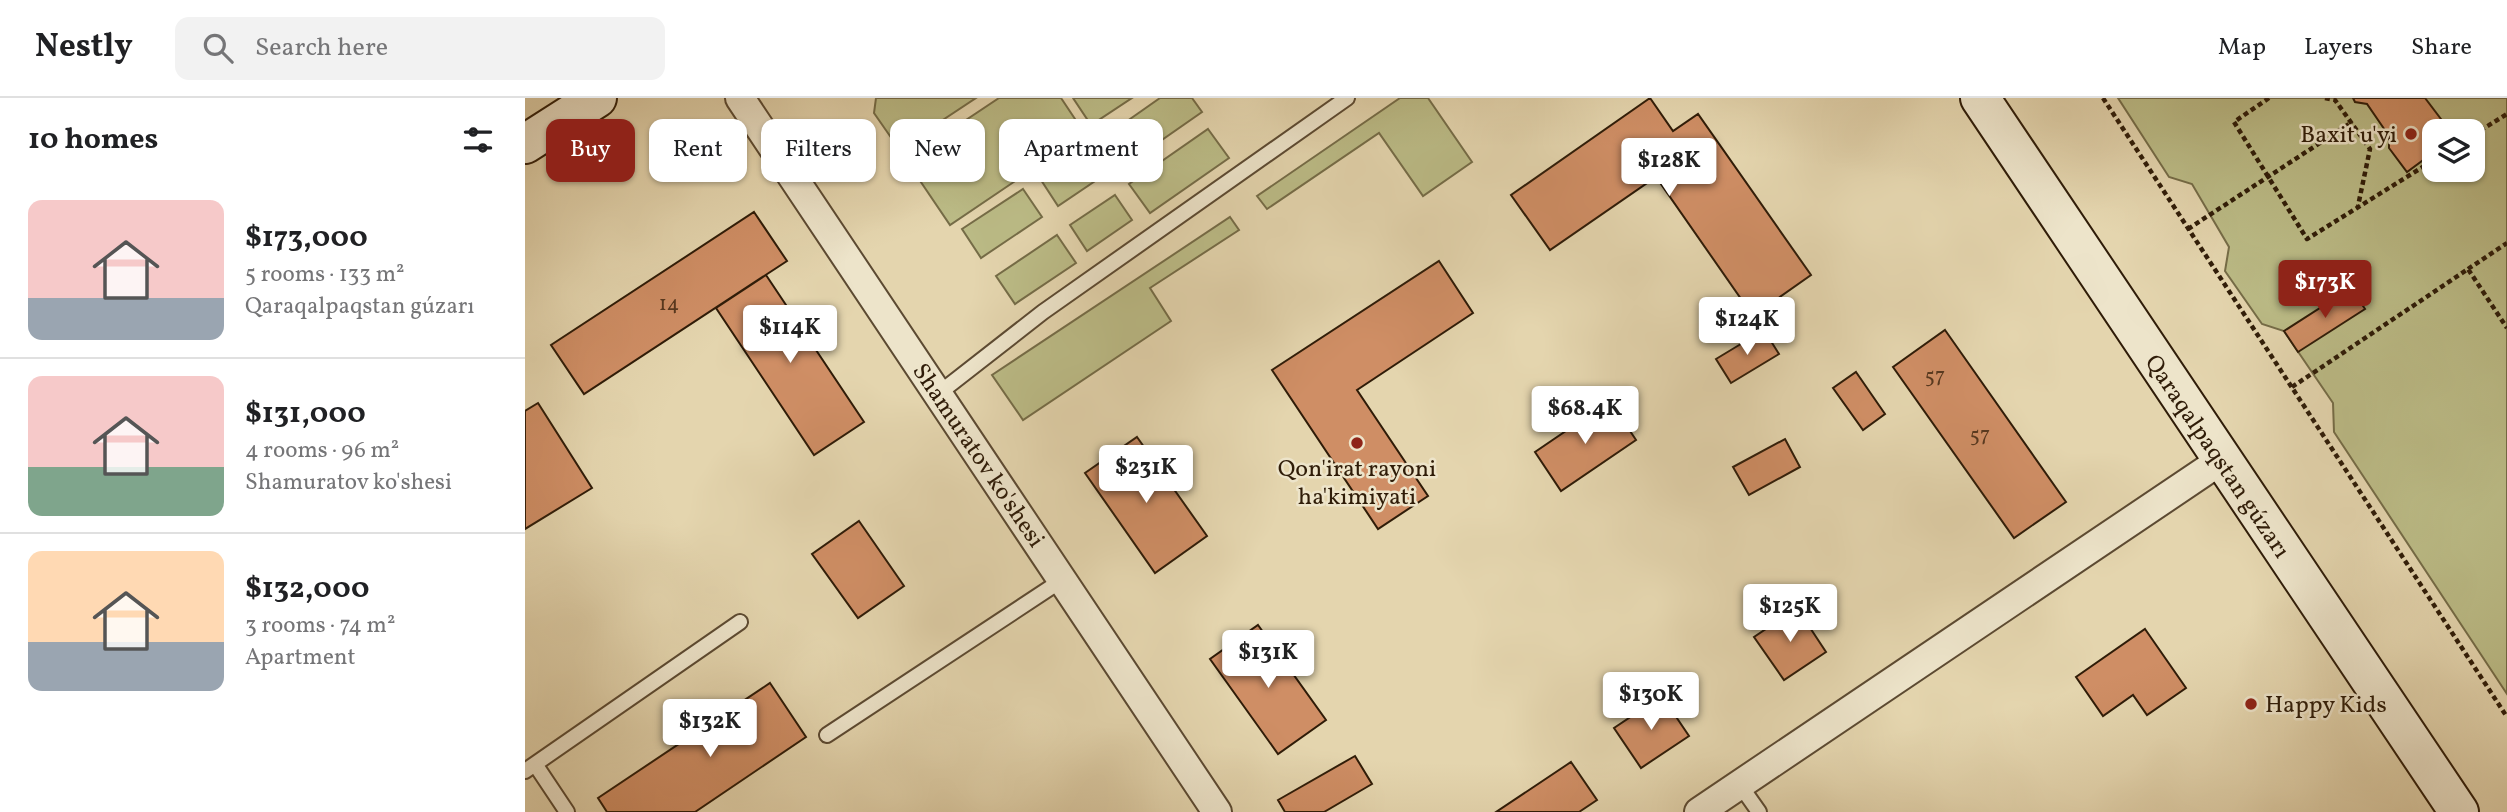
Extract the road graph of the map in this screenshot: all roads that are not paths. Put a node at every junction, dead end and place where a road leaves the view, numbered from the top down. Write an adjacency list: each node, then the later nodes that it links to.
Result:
1 (597, 98): 5 (street)
2 (740, 98): 6 (street, Shamuratov ko'shesi)
3 (1347, 98): 6 (lane)
4 (1980, 98): 7 (street, Qaraqalpaqstan gúzarı)
5 (525, 144)
6 (938, 394): 8 (street, Shamuratov ko'shesi)
7 (2221, 461): 12 (street); 17 (street, Qaraqalpaqstan gúzarı)
8 (1062, 580): 10 (lane); 14 (street, Shamuratov ko'shesi)
9 (740, 622): 11 (lane)
10 (827, 735)
11 (530, 768): 13 (lane)
12 (1740, 785): 15 (street); 16 (lane)
13 (567, 812)
14 (1217, 812)
15 (1699, 812)
16 (1759, 812)
17 (2459, 812)

